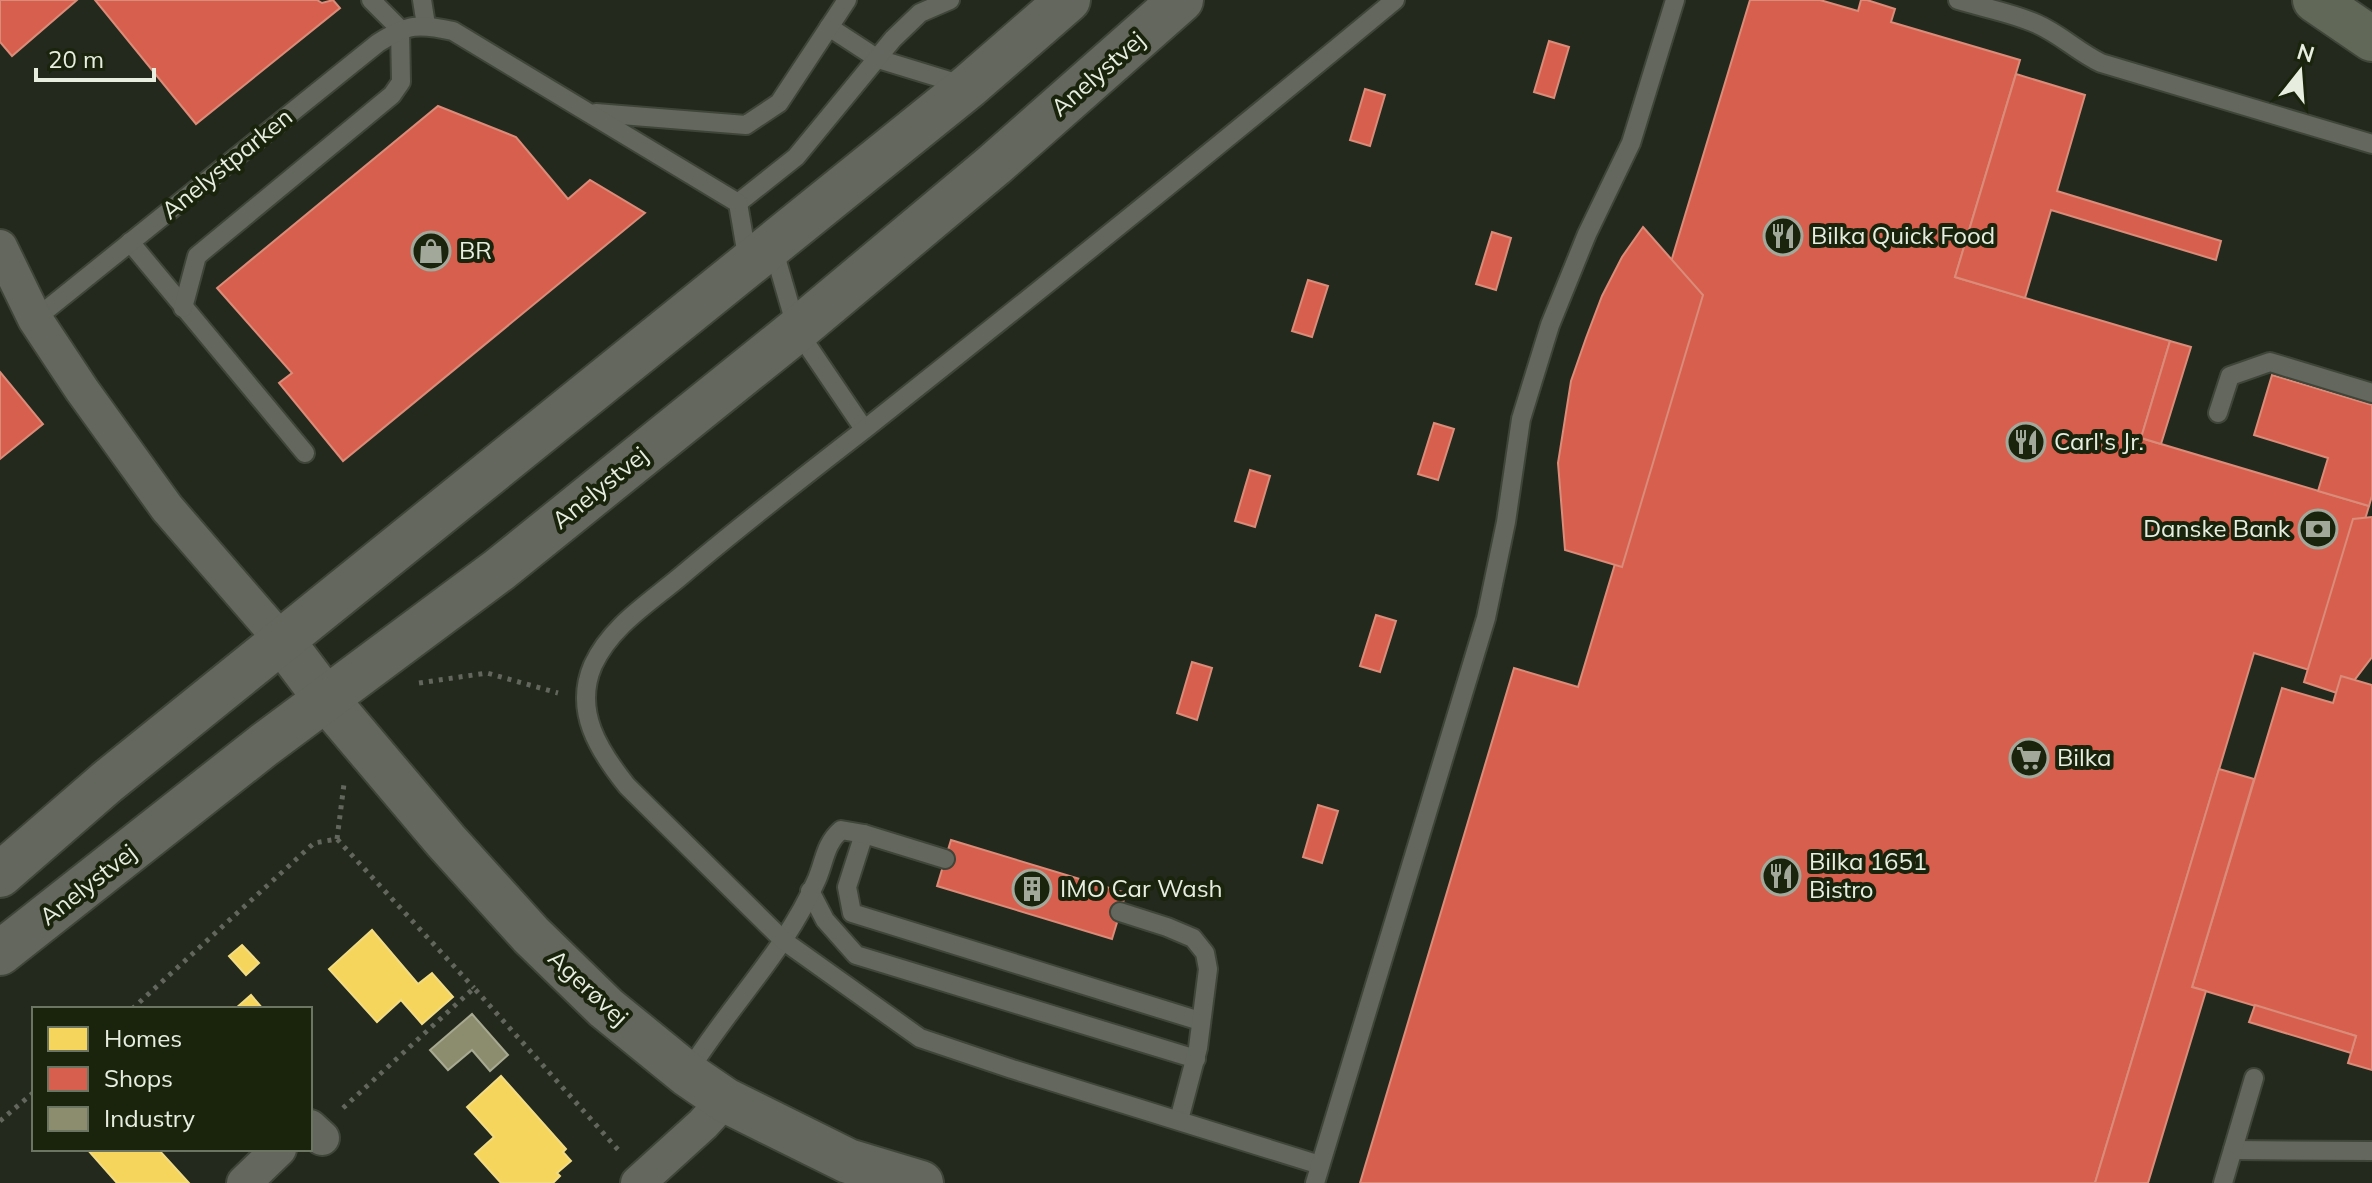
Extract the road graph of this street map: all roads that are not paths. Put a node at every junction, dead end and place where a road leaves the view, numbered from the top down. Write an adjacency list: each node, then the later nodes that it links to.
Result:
1 (371, 0): 13 (lane)
2 (422, 0): 11 (lane)
3 (847, 0): 12 (lane)
4 (950, 0): 15 (lane)
5 (1068, 0): 16 (street)
6 (1181, 0): 25 (street, Anelystvej)
7 (1395, 0): 28 (lane)
8 (1675, 0): 48 (lane)
9 (1958, 0): 18 (lane)
10 (2315, 0): 14 (main road)
11 (426, 25): 13 (lane, Anelystparken); 17 (lane, Anelystparken)
12 (829, 27): 15 (lane); 17 (lane)
13 (400, 29): 20 (lane, Anelystparken); 23 (lane)
14 (2372, 39)
15 (878, 59): 16 (lane); 19 (lane)
16 (969, 86): 22 (street)
17 (589, 113): 19 (lane, Anelystparken)
18 (2372, 144)
19 (738, 203): 22 (lane)
20 (130, 242): 23 (lane); 24 (lane, Anelystparken)
21 (0, 247): 24 (street)
22 (760, 253): 25 (lane); 30 (street)
23 (183, 308): 29 (lane)
24 (35, 319): 30 (street)
25 (797, 330): 28 (lane); 31 (street, Anelystvej)
26 (2372, 393): 27 (lane)
27 (2218, 413)
28 (864, 429): 37 (lane)
29 (305, 453)
30 (283, 642): 31 (street, Agerøvej); 34 (street)
31 (326, 699): 38 (street, Anelystvej); 41 (street, Agerøvej)
32 (864, 834): 33 (lane); 35 (lane); 39 (lane)
33 (945, 859)
34 (0, 875)
35 (810, 891): 37 (lane); 40 (lane)
36 (1120, 912): 39 (lane)
37 (784, 941): 41 (lane); 44 (lane)
38 (0, 953)
39 (1200, 1021): 40 (lane)
40 (1196, 1059): 44 (lane)
41 (687, 1074): 43 (street, Agerøvej)
42 (2254, 1078): 45 (lane)
43 (725, 1100): 49 (street); 51 (street, Agerøvej)
44 (1179, 1120): 48 (lane)
45 (2233, 1150): 47 (lane); 52 (lane)
46 (277, 1151): 50 (street)
47 (2372, 1151)
48 (1318, 1174)
49 (644, 1178)
50 (244, 1183)
51 (921, 1183)
52 (2223, 1183)

